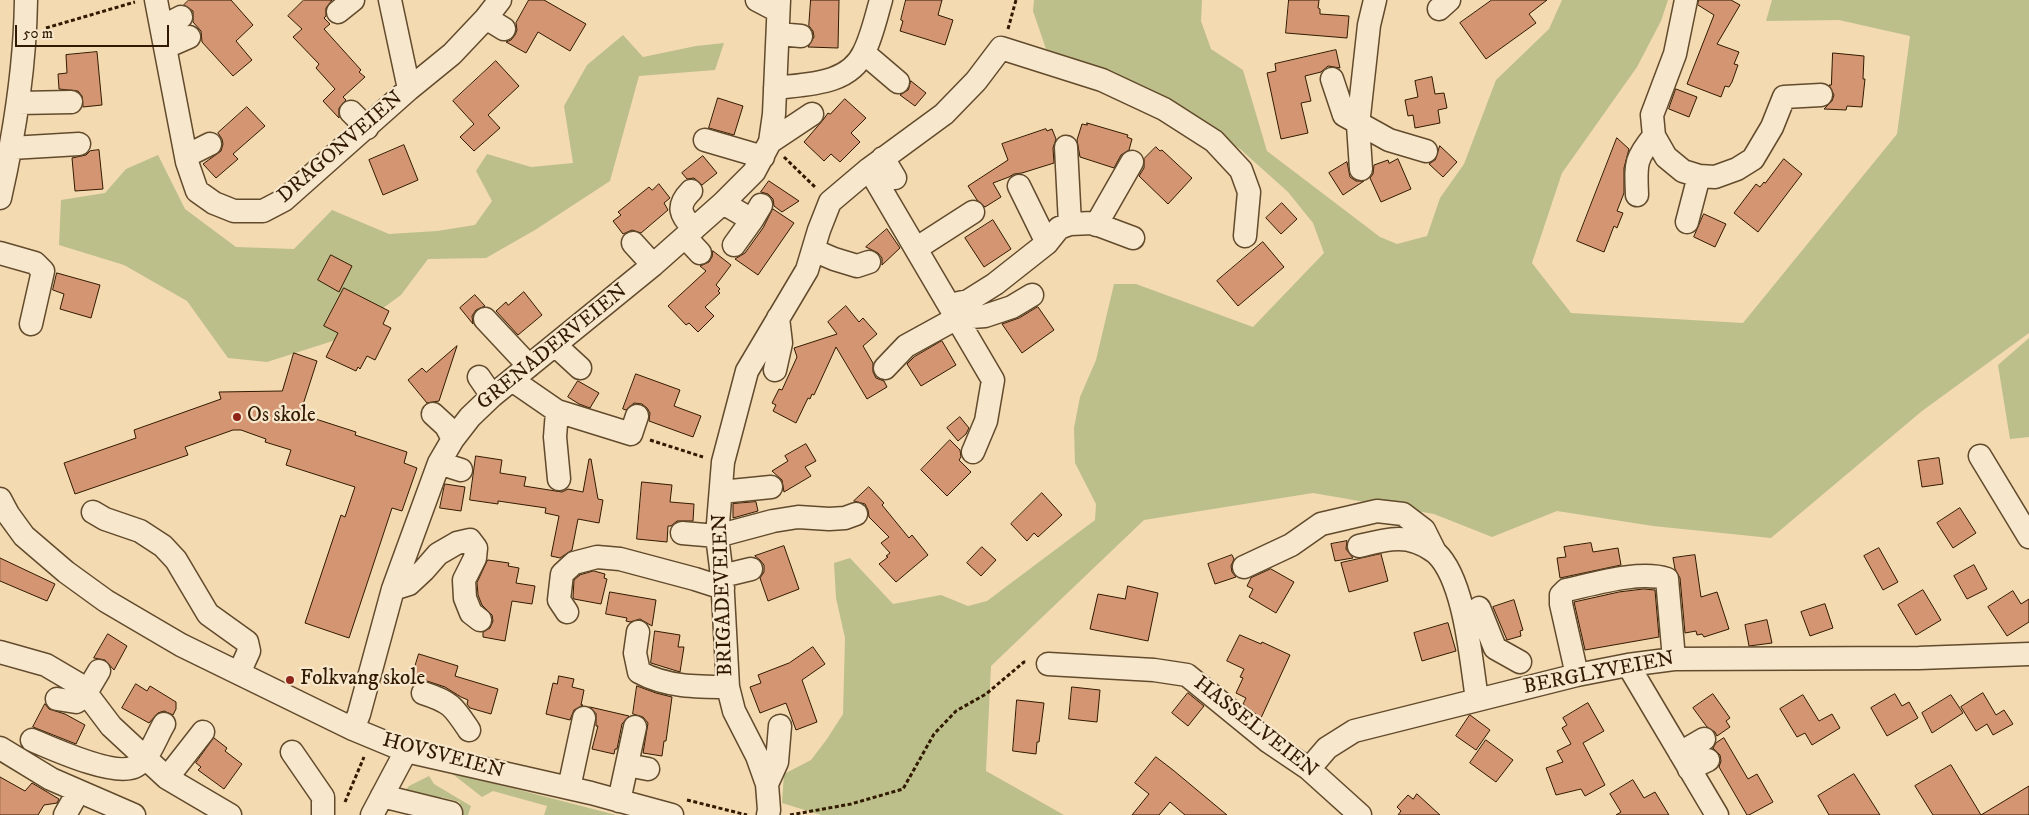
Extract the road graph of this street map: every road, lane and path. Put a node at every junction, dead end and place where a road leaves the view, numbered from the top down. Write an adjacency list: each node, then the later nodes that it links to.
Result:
1 (26, 0): 12 (street)
2 (141, 0): 12 (path)
3 (156, 0): 36 (street, DRAGONVEIEN)
4 (390, 0): 20 (street)
5 (500, 0): 20 (street, DRAGONVEIEN)
6 (757, 0): 11 (street)
7 (882, 0): 16 (street)
8 (1016, 0): 15 (path)
9 (1686, 0): 28 (street)
10 (1372, 1): 26 (street)
11 (778, 6): 13 (street, GRENADERVEIEN)
12 (25, 34): 23 (street)
13 (778, 34): 14 (street); 19 (street, GRENADERVEIEN)
14 (801, 36)
15 (1001, 48): 38 (street); 52 (street)
16 (864, 53): 18 (street); 19 (street)
17 (1332, 79): 26 (street)
18 (898, 82)
19 (775, 88): 34 (street, GRENADERVEIEN)
20 (409, 89): 27 (street, DRAGONVEIEN)
21 (1821, 95): 40 (street)
22 (71, 102): 23 (street)
23 (18, 103): 33 (street)
24 (351, 112): 27 (street)
25 (812, 114): 34 (street)
26 (1358, 125): 35 (street); 39 (street)
27 (367, 128): 36 (street, DRAGONVEIEN)
28 (1654, 136): 40 (street); 44 (street)
29 (705, 140): 34 (street)
30 (79, 144): 33 (street)
31 (210, 144): 36 (street)
32 (1066, 147): 50 (street)
33 (11, 148): 45 (street)
34 (766, 150): 46 (path); 47 (street, GRENADERVEIEN)
35 (1426, 151)
36 (186, 156)
37 (1132, 162): 51 (street)
38 (876, 163): 41 (street); 46 (street); 58 (street)
39 (1361, 169)
40 (1699, 176): 49 (street)
41 (895, 178)
42 (1019, 186): 56 (street)
43 (691, 191): 54 (street)
44 (1637, 195)
45 (0, 198)
46 (830, 202): 59 (street, BRIGADEVEIEN)
47 (723, 203): 54 (street, GRENADERVEIEN); 57 (street)
48 (974, 212): 58 (street)
49 (1687, 222)
50 (1070, 224): 51 (street); 56 (street)
51 (1096, 225): 53 (street)
52 (1245, 236)
53 (1132, 238)
54 (693, 240): 62 (street, GRENADERVEIEN)
55 (633, 243): 62 (street)
56 (1047, 243): 64 (street)
57 (734, 245)
58 (917, 248): 64 (street)
59 (813, 250): 61 (street); 65 (street, BRIGADEVEIEN)
60 (0, 253): 67 (street)
61 (869, 262)
62 (653, 265): 68 (street, GRENADERVEIEN)
63 (1032, 295): 64 (street)
64 (954, 311): 70 (street); 79 (street)
65 (778, 318): 71 (street); 81 (street, BRIGADEVEIEN)
66 (485, 319): 72 (street)
67 (31, 324)
68 (555, 345): 69 (street); 72 (street, GRENADERVEIEN)
69 (580, 368)
70 (884, 368)
71 (775, 370)
72 (521, 373): 74 (street, GRENADERVEIEN); 75 (street)
73 (479, 377): 74 (street)
74 (492, 396): 78 (street, GRENADERVEIEN)
75 (557, 411): 77 (street); 84 (street)
76 (433, 414): 78 (street)
77 (634, 425): 81 (path)
78 (453, 439): 82 (street, GRENADERVEIEN)
79 (973, 452)
80 (1980, 456): 94 (street)
81 (723, 462): 86 (street, BRIGADEVEIEN)
82 (439, 463): 83 (street); 100 (street, GRENADERVEIEN)
83 (461, 470)
84 (559, 479)
85 (771, 487): 86 (street)
86 (721, 492): 93 (street, BRIGADEVEIEN)
87 (0, 499): 92 (street, HOVSVEIEN)
88 (93, 512): 112 (street)
89 (856, 514): 93 (street)
90 (682, 533): 93 (street)
91 (0, 534): 92 (street)
92 (24, 536): 112 (street, HOVSVEIEN)
93 (718, 536): 99 (street, BRIGADEVEIEN)
94 (2029, 537)
95 (1359, 546): 96 (street)
96 (1436, 553): 97 (street); 119 (street)
97 (1244, 567)
98 (751, 568): 99 (street)
99 (722, 582): 102 (street); 114 (street, BRIGADEVEIEN)
100 (393, 589): 103 (street); 125 (street, GRENADERVEIEN)
101 (1479, 608): 115 (street)
102 (566, 612)
103 (480, 620)
104 (638, 632): 114 (street)
105 (0, 652): 117 (street)
106 (2029, 654): 107 (street, BERGLYVEIEN)
107 (1674, 659): 110 (street, BERGLYVEIEN); 113 (street)
108 (1048, 664): 132 (street, HASSELVEIEN); 141 (path)
109 (1458, 665): 119 (street)
110 (1628, 665): 113 (street, BERGLYVEIEN); 147 (street)
111 (99, 671): 117 (street)
112 (238, 674): 125 (street, HOVSVEIEN)
113 (1577, 675): 115 (street, BERGLYVEIEN)
114 (728, 687): 134 (street, BRIGADEVEIEN)
115 (1526, 687): 119 (street, BERGLYVEIEN)
116 (423, 693): 131 (street)
117 (87, 694): 118 (street); 130 (street)
118 (57, 699)
119 (1472, 701): 132 (street, BERGLYVEIEN)
120 (584, 718): 135 (street)
121 (164, 724): 130 (street)
122 (780, 726): 134 (street)
123 (635, 727): 137 (street)
124 (204, 732): 133 (street)
125 (363, 734): 128 (street, HOVSVEIEN); 139 (path)
126 (32, 740): 130 (street)
127 (0, 748): 136 (street)
128 (406, 751): 131 (street, HOVSVEIEN); 138 (street)
129 (292, 752): 139 (street)
130 (145, 757): 133 (street)
131 (457, 762): 135 (street, HOVSVEIEN)
132 (1308, 768): 146 (street, HASSELVEIEN)
133 (167, 778): 144 (street)
134 (767, 784): 141 (street, BRIGADEVEIEN)
135 (568, 788): 137 (street, HOVSVEIEN)
136 (78, 792): 142 (street); 143 (street)
137 (620, 801): 145 (street, HOVSVEIEN)
138 (377, 806): 140 (street)
139 (333, 811)
140 (451, 813)
141 (769, 813)
142 (65, 815)
143 (134, 815)
144 (230, 815)
145 (672, 815)
146 (1360, 815)
147 (1717, 815)

